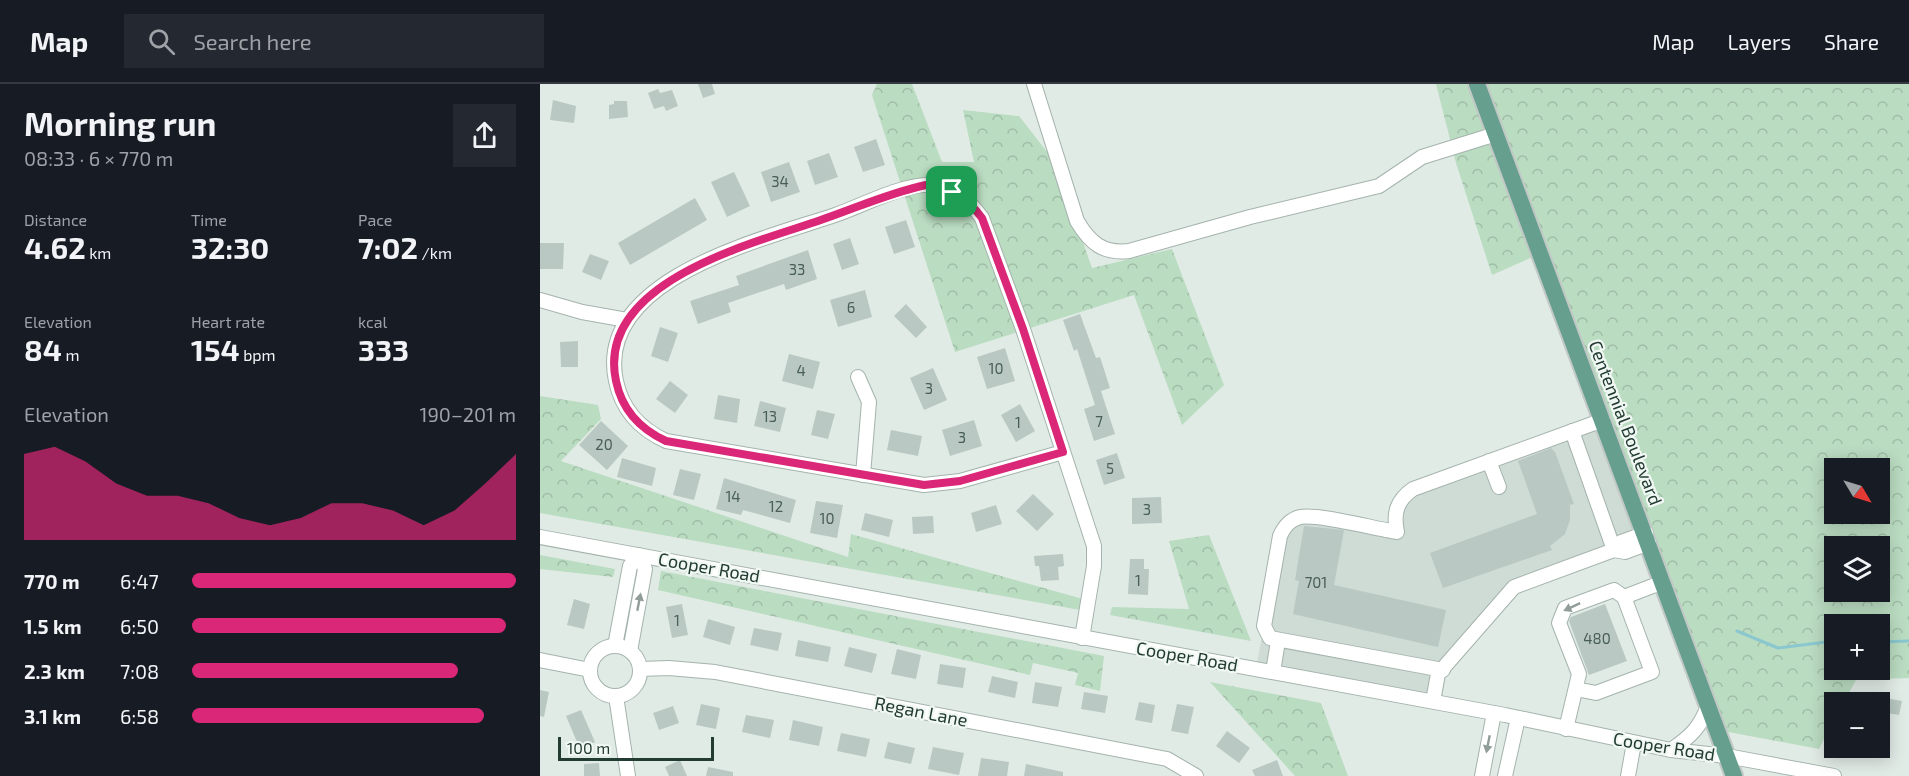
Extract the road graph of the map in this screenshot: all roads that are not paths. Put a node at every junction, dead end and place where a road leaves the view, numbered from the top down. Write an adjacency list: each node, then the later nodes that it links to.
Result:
1 (1034, 84): 3 (street)
2 (1477, 84): 3 (main road, Centennial Boulevard)
3 (1496, 134): 7 (main road, Centennial Boulevard)
4 (540, 300): 5 (street)
5 (627, 320): 9 (street); 11 (street)
6 (858, 377): 11 (street)
7 (1603, 420): 8 (street); 14 (main road, Centennial Boulevard)
8 (1572, 431): 10 (street); 15 (street)
9 (1063, 452): 11 (street); 19 (street)
10 (1489, 461): 12 (street); 20 (street)
11 (863, 475)
12 (1499, 487)
13 (540, 537): 16 (street, Cooper Road)
14 (1648, 538): 15 (street); 17 (main road, Centennial Boulevard)
15 (1614, 550): 26 (street)
16 (639, 555): 19 (street, Cooper Road); 21 (street); 22 (street, one-way to 16)
17 (1663, 582): 18 (street); 31 (main road, Centennial Boulevard)
18 (1624, 597): 28 (street, one-way to 28); 28 (street)
19 (1083, 638): 27 (street, Cooper Road)
20 (1278, 641): 26 (street); 27 (street)
21 (615, 646): 22 (street); 25 (street)
22 (630, 651): 24 (street)
23 (540, 660): 25 (street)
24 (640, 669): 29 (street); 39 (street, Regan Lane)
25 (590, 670): 29 (street)
26 (1443, 670): 30 (street)
27 (1273, 672): 30 (street, Cooper Road)
28 (1576, 689): 34 (street)
29 (616, 696): 38 (street)
30 (1437, 702): 32 (street, Cooper Road)
31 (1708, 706): 36 (street); 37 (main road, Centennial Boulevard)
32 (1494, 713): 33 (street, Cooper Road); 40 (street, one-way to 40)
33 (1518, 718): 34 (street, Cooper Road); 41 (street)
34 (1566, 729): 35 (street, Cooper Road)
35 (1634, 743): 36 (street, Cooper Road); 42 (street)
36 (1671, 750): 37 (street, Cooper Road)
37 (1727, 756): 43 (main road, Centennial Boulevard); 44 (street, Cooper Road)
38 (628, 776)
39 (1196, 776)
40 (1482, 776)
41 (1504, 776)
42 (1628, 776)
43 (1734, 776)
44 (1833, 776)

